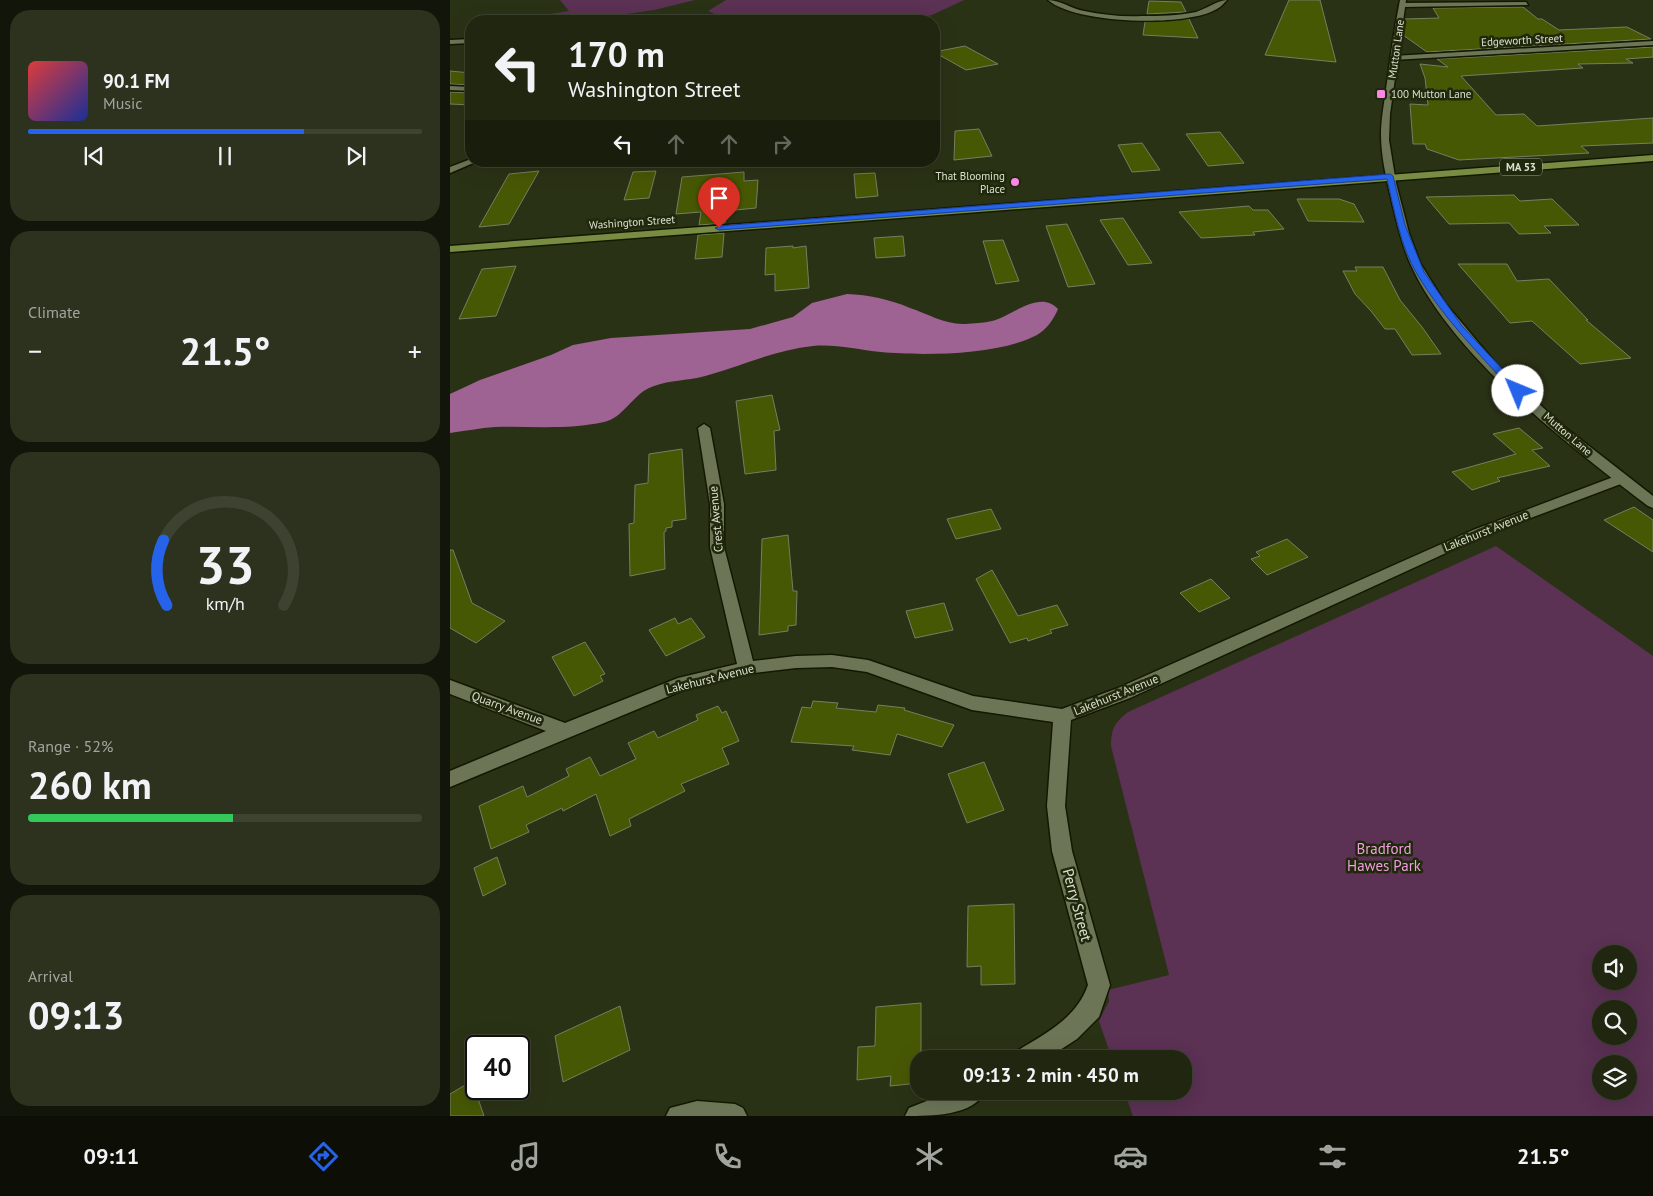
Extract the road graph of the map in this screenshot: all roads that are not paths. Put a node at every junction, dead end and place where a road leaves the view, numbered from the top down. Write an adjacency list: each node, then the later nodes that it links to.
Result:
1 (1051, 0): 2 (street)
2 (1224, 0)
3 (1403, 3): 4 (street); 8 (street, Mutton Lane)
4 (1526, 4)
5 (465, 41): 6 (street)
6 (450, 42)
7 (1653, 43): 8 (street, Edgeworth Street)
8 (1392, 58): 14 (street, Mutton Lane)
9 (450, 88): 10 (street)
10 (465, 88)
11 (1653, 158): 14 (main road, Washington Street / MA 53)
12 (465, 164): 13 (street)
13 (450, 170)
14 (1390, 176): 15 (main road, Washington Street / MA 53); 17 (street, Mutton Lane)
15 (450, 249)
16 (704, 428): 19 (street, Crest Avenue)
17 (1621, 479): 18 (street, Mutton Lane); 21 (street, Lakehurst Avenue)
18 (1653, 503)
19 (746, 668): 21 (street, Lakehurst Avenue); 22 (street, Lakehurst Avenue)
20 (450, 687): 22 (street, Quarry Avenue)
21 (1062, 716): 24 (street, Perry Street)
22 (564, 730): 23 (street, Lakehurst Avenue)
23 (450, 779)
24 (1040, 1050)
25 (964, 1100): 26 (street)
26 (953, 1110): 29 (street)
27 (678, 1116): 28 (street)
28 (735, 1116)
29 (917, 1116)

